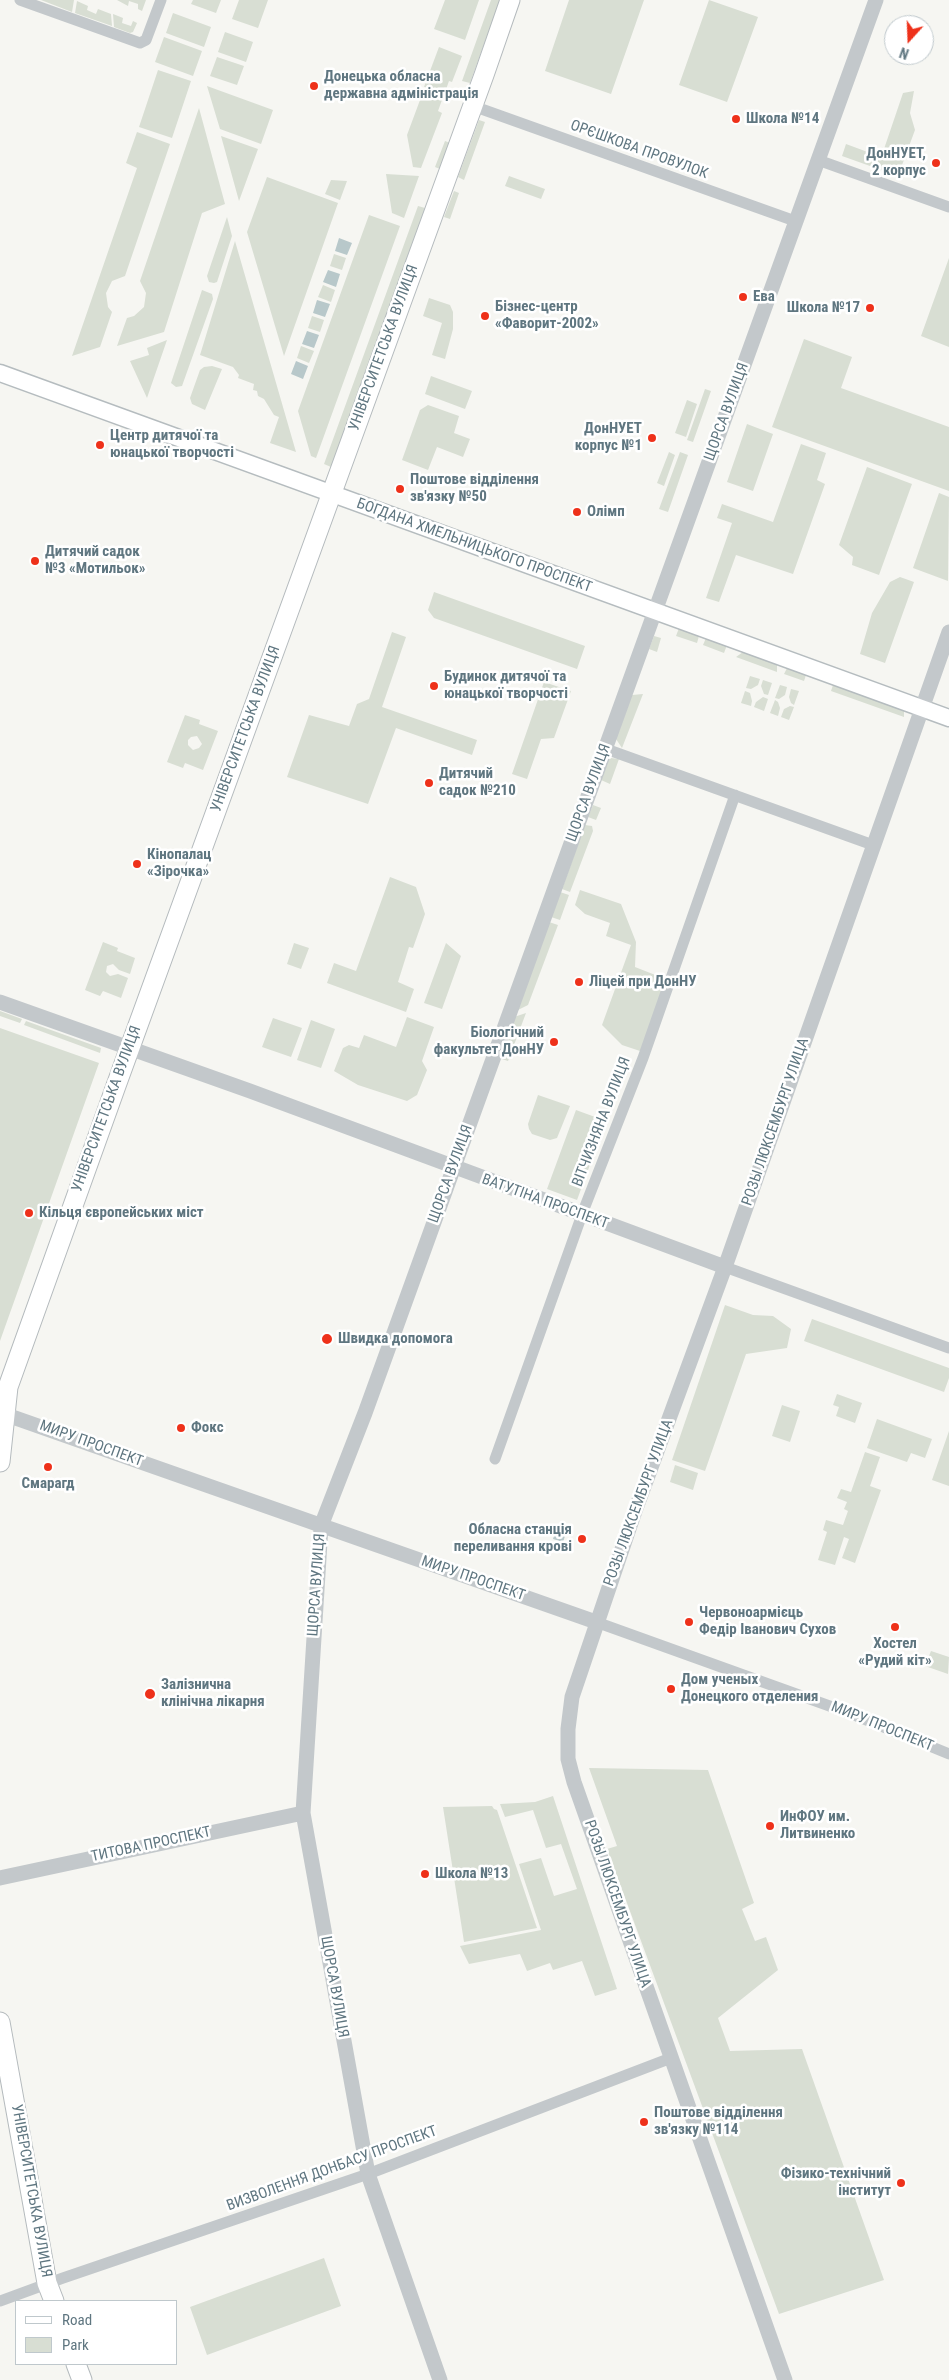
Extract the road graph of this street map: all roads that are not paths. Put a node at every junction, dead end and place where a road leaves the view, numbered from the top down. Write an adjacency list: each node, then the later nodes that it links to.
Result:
1 (20, 0): 2 (street)
2 (161, 0)
3 (510, 0): 5 (main road, УНІВЕРСИТЕТСЬКА ВУЛИЦЯ)
4 (876, 0): 6 (street, ЩОРСА ВУЛИЦЯ)
5 (473, 106): 8 (street, ОРЄШКОВА ПРОВУЛОК); 10 (main road, УНІВЕРСИТЕТСЬКА ВУЛИЦЯ)
6 (818, 160): 7 (street); 8 (street, ЩОРСА ВУЛИЦЯ)
7 (949, 207)
8 (795, 221): 11 (street, ЩОРСА ВУЛИЦЯ)
9 (0, 373): 10 (main road, БОГДАНА ХМЕЛЬНИЦЬКОГО ПРОСПЕКТ)
10 (331, 494): 11 (main road, БОГДАНА ХМЕЛЬНИЦЬКОГО ПРОСПЕКТ); 19 (main road, УНІВЕРСИТЕТСЬКА ВУЛИЦЯ)
11 (655, 611): 13 (main road, БОГДАНА ХМЕЛЬНИЦЬКОГО ПРОСПЕКТ); 15 (street, ЩОРСА ВУЛИЦЯ)
12 (949, 632): 13 (street, РОЗЫ ЛЮКСЕМБУРГ УЛИЦА)
13 (922, 708): 14 (main road, БОГДАНА ХМЕЛЬНИЦЬКОГО ПРОСПЕКТ); 17 (street, РОЗЫ ЛЮКСЕМБУРГ УЛИЦА)
14 (949, 718)
15 (606, 748): 16 (street); 20 (street, ЩОРСА ВУЛИЦЯ)
16 (735, 795): 17 (street); 21 (street, ВІТЧИЗНЯНА ВУЛИЦЯ)
17 (873, 844): 22 (street, РОЗЫ ЛЮКСЕМБУРГ УЛИЦА)
18 (0, 1002): 19 (street, ВАТУТІНА ПРОСПЕКТ)
19 (129, 1049): 20 (street, ВАТУТІНА ПРОСПЕКТ); 24 (main road, УНІВЕРСИТЕТСЬКА ВУЛИЦЯ)
20 (453, 1168): 21 (street, ВАТУТІНА ПРОСПЕКТ); 28 (street, ЩОРСА ВУЛИЦЯ)
21 (582, 1215): 22 (street, ВАТУТІНА ПРОСПЕКТ); 26 (street, ВІТЧИЗНЯНА ВУЛИЦЯ)
22 (724, 1267): 23 (street, ВАТУТІНА ПРОСПЕКТ); 29 (street, РОЗЫ ЛЮКСЕМБУРГ УЛИЦА)
23 (949, 1348)
24 (2, 1409): 25 (main road, УНІВЕРСИТЕТСЬКА ВУЛИЦЯ); 28 (street, МИРУ ПРОСПЕКТ)
25 (0, 1454): 27 (main road, УНІВЕРСИТЕТСЬКА ВУЛИЦЯ)
26 (495, 1459)
27 (0, 1462)
28 (321, 1526): 29 (street, МИРУ ПРОСПЕКТ); 31 (street, ЩОРСА ВУЛИЦЯ)
29 (596, 1622): 30 (street, МИРУ ПРОСПЕКТ); 34 (street, РОЗЫ ЛЮКСЕМБУРГ УЛИЦА)
30 (949, 1754)
31 (303, 1813): 32 (street, ТИТОВА ПРОСПЕКТ); 35 (street, ЩОРСА ВУЛИЦЯ)
32 (0, 1878)
33 (0, 2022): 36 (main road, УНІВЕРСИТЕТСЬКА ВУЛИЦЯ)
34 (671, 2058): 35 (street, ВИЗВОЛЕННЯ ДОНБАСУ ПРОСПЕКТ); 42 (street, РОЗЫ ЛЮКСЕМБУРГ УЛИЦА)
35 (368, 2174): 36 (street, ВИЗВОЛЕННЯ ДОНБАСУ ПРОСПЕКТ); 41 (street, ЩОРСА ВУЛИЦЯ)
36 (47, 2283): 37 (main road, УНІВЕРСИТЕТСЬКА ВУЛИЦЯ); 38 (street, ВИЗВОЛЕННЯ ДОНБАСУ ПРОСПЕКТ)
37 (54, 2300)
38 (0, 2301)
39 (76, 2365): 40 (main road)
40 (82, 2380)
41 (440, 2380)
42 (785, 2380)

